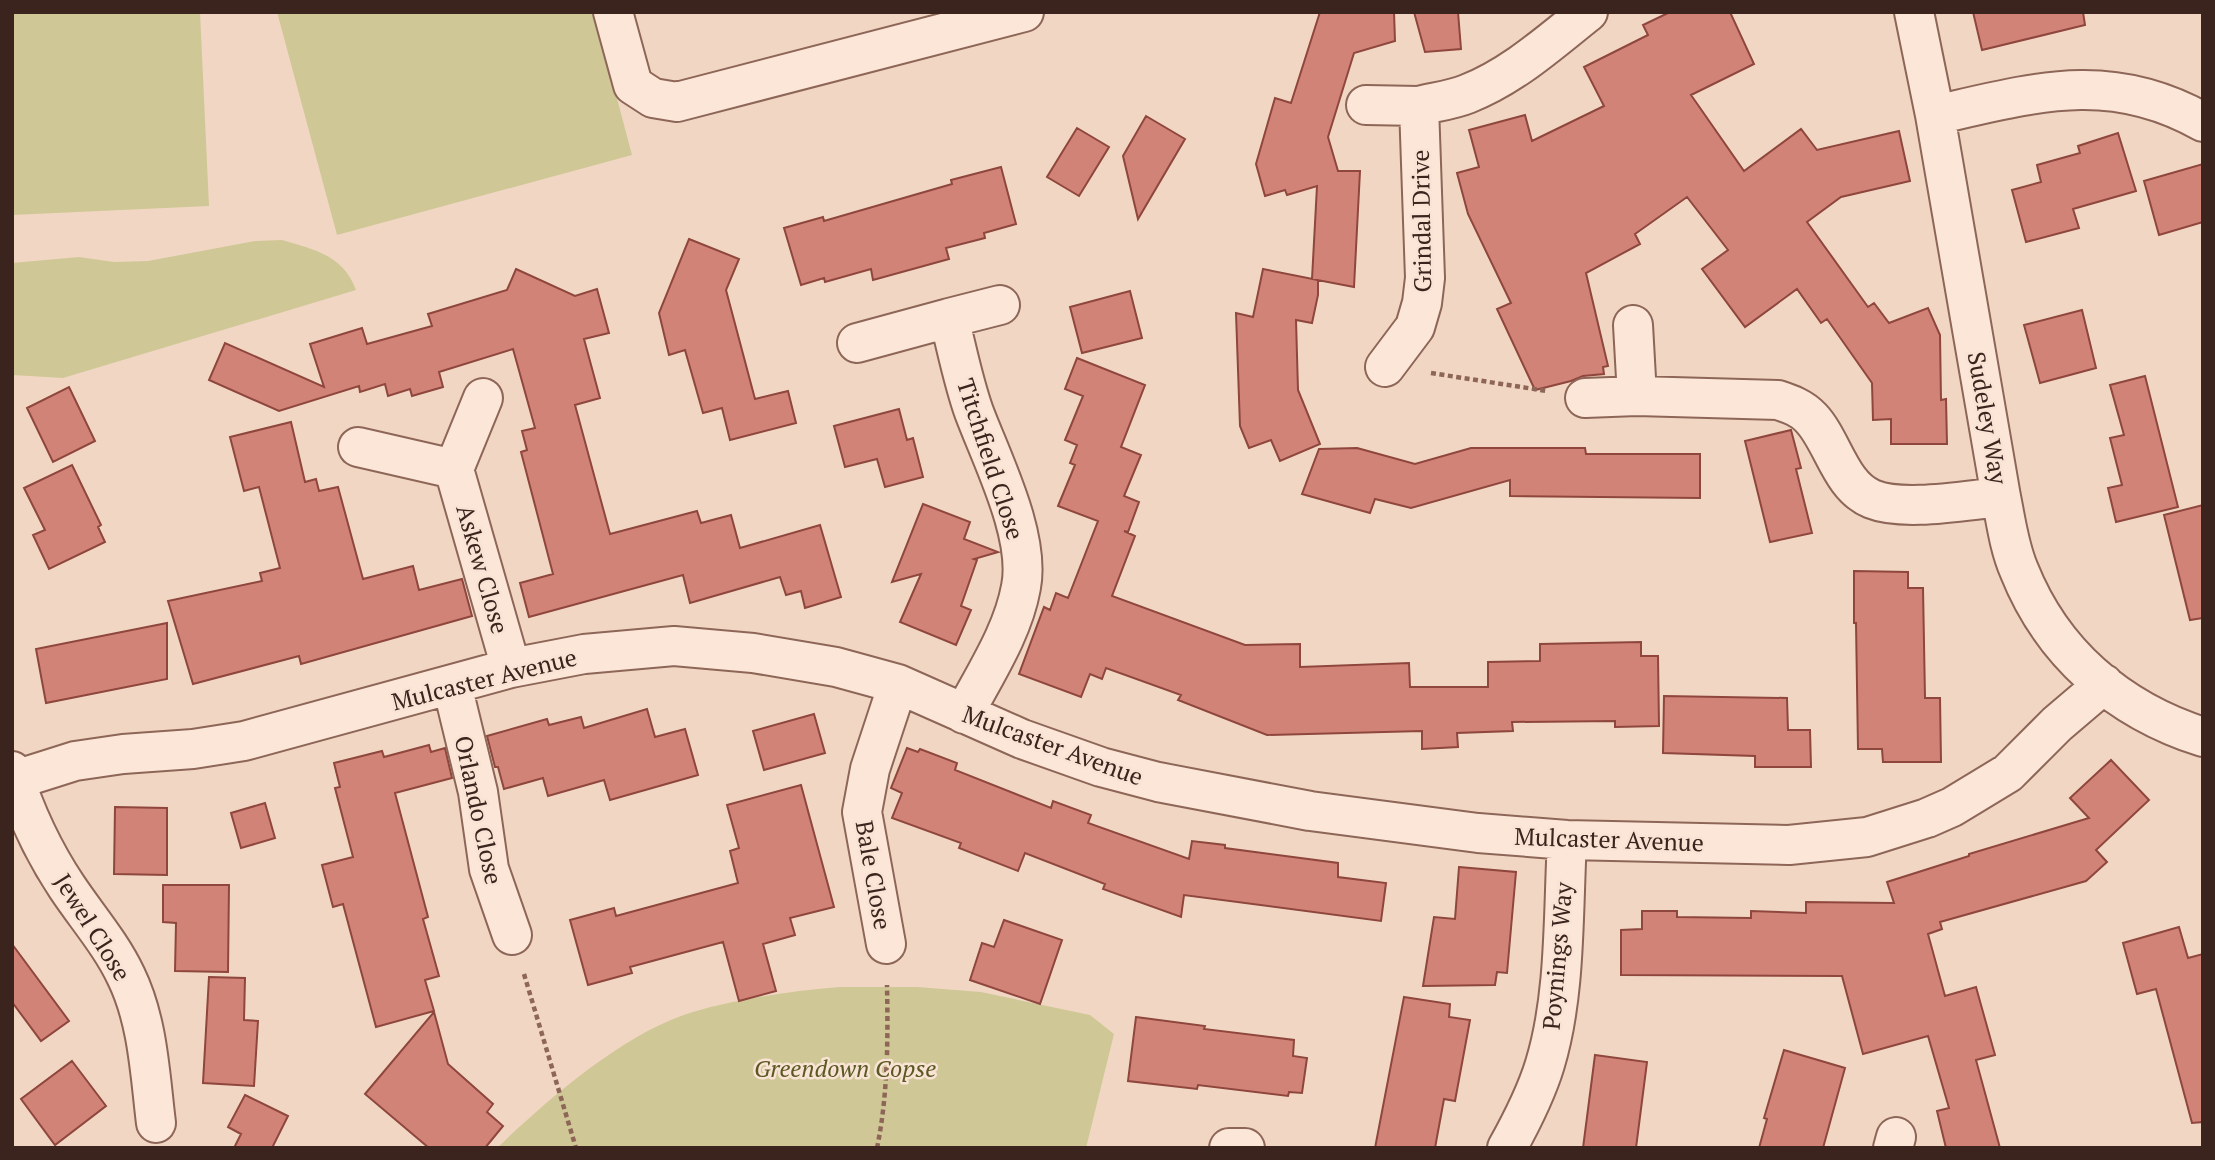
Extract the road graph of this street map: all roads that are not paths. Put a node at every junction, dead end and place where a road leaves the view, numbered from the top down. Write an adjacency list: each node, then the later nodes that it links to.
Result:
1 (613, 12): 2 (street)
2 (1024, 12)
3 (1588, 12): 6 (street)
4 (1914, 12): 7 (street, Sudeley Way)
5 (1366, 104): 6 (street)
6 (1419, 106): 13 (street, Grindal Drive)
7 (1935, 115): 8 (street); 19 (street, Sudeley Way)
8 (2203, 122)
9 (1000, 305): 10 (street)
10 (949, 318): 12 (street); 24 (street, Titchfield Close)
11 (1633, 325): 14 (street)
12 (856, 343)
13 (1385, 367)
14 (1637, 396): 16 (street); 19 (street)
15 (483, 398): 18 (street)
16 (1585, 398)
17 (358, 447): 18 (street)
18 (454, 469): 20 (street, Askew Close)
19 (2001, 497): 22 (street, Sudeley Way)
20 (511, 668): 21 (street, Mulcaster Avenue); 23 (street, Mulcaster Avenue)
21 (898, 684): 24 (street, Mulcaster Avenue); 29 (street, Bale Close)
22 (2104, 684): 25 (street, Sudeley Way); 27 (street, Mulcaster Avenue)
23 (452, 685): 26 (street, Mulcaster Avenue); 28 (street, Orlando Close)
24 (964, 714): 27 (street, Mulcaster Avenue)
25 (2203, 737)
26 (14, 775): 30 (street, Jewel Close)
27 (1567, 840): 33 (street, Poynings Way)
28 (512, 934)
29 (886, 944)
30 (156, 1123)
31 (1229, 1148): 32 (street)
32 (1245, 1148)
33 (1507, 1148)

